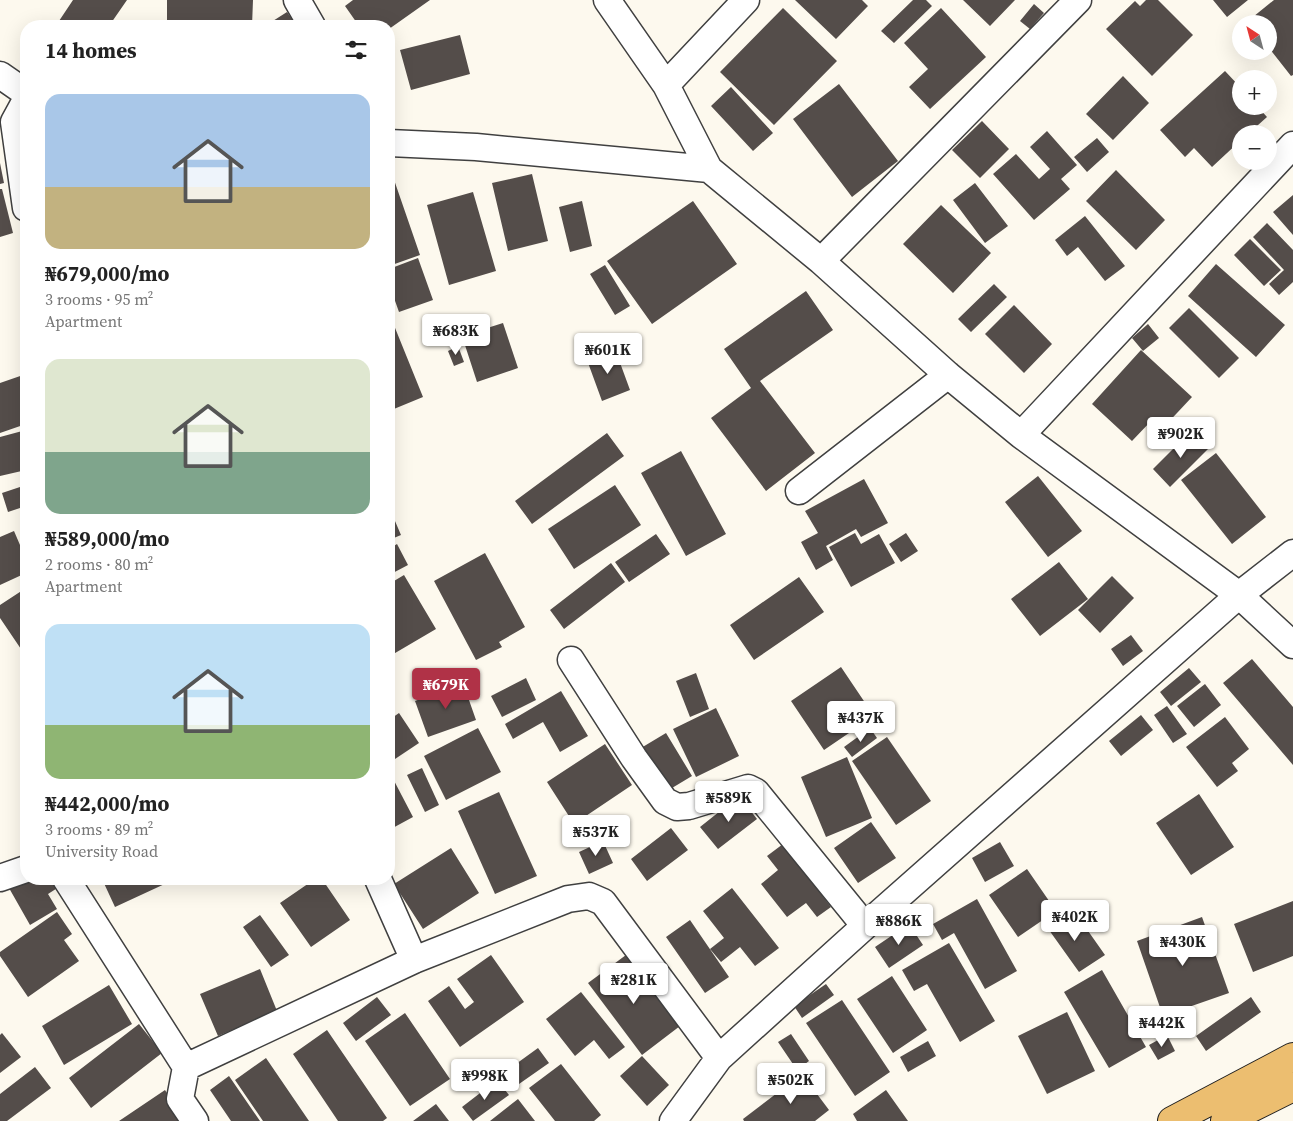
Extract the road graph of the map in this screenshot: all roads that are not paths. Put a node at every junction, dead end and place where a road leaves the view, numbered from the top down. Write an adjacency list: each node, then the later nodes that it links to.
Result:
1 (297, 0): 5 (street)
2 (607, 0): 7 (street)
3 (746, 0): 7 (street)
4 (1078, 0): 14 (street)
5 (309, 20)
6 (0, 75): 8 (street)
7 (666, 85): 13 (street)
8 (20, 89)
9 (20, 111): 12 (street)
10 (395, 143): 13 (street)
11 (1293, 145): 16 (street)
12 (20, 165)
13 (709, 169): 14 (street)
14 (821, 261): 15 (street)
15 (948, 375): 16 (street); 17 (street)
16 (1021, 435): 19 (street)
17 (799, 492)
18 (1293, 553): 19 (street)
19 (1238, 595): 20 (street); 26 (street)
20 (1293, 645)
21 (570, 660): 26 (street)
22 (20, 871): 23 (street)
23 (0, 878)
24 (70, 885): 30 (street)
25 (381, 885): 27 (street)
26 (865, 926): 29 (street)
27 (414, 960): 29 (street); 30 (street)
28 (1293, 1057): 34 (main road)
29 (719, 1058): 33 (street)
30 (186, 1067): 32 (street)
31 (1293, 1087): 35 (main road)
32 (195, 1121)
33 (673, 1121)
34 (1172, 1121)
35 (1225, 1121)

